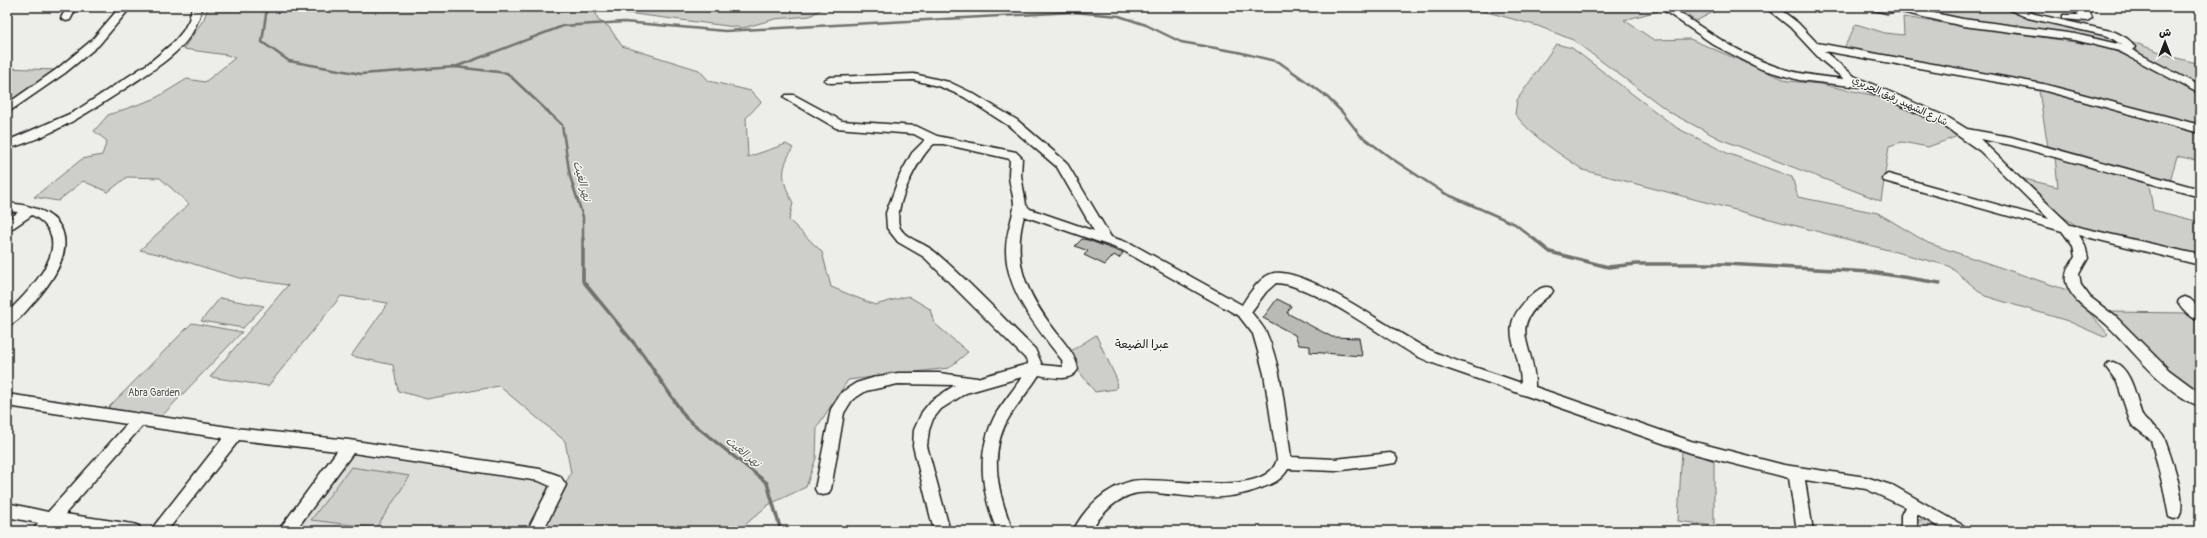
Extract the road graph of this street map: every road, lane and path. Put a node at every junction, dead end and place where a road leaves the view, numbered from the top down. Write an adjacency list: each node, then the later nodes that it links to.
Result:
1 (72, 7): 11 (street)
2 (126, 7): 18 (street)
3 (197, 7): 22 (street)
4 (1664, 7): 15 (street)
5 (1770, 7): 12 (street, شارع الشهيد رفيق الحريري)
6 (1874, 7): 7 (street)
7 (1896, 7): 13 (street)
8 (2008, 7): 10 (street)
9 (2074, 7): 10 (street)
10 (2032, 16): 13 (street)
11 (66, 18)
12 (1814, 46): 15 (street, شارع الشهيد رفيق الحريري); 19 (street)
13 (2123, 49): 16 (street)
14 (830, 80): 30 (street)
15 (1862, 85): 20 (street, شارع الشهيد رفيق الحريري)
16 (2200, 91)
17 (790, 98): 21 (street)
18 (7, 109)
19 (2200, 129)
20 (1965, 133): 24 (street); 29 (street, شارع الشهيد رفيق الحريري)
21 (935, 140): 26 (street); 40 (street)
22 (7, 145)
23 (1888, 178): 29 (street)
24 (2200, 193)
25 (7, 207): 27 (street)
26 (1020, 207): 30 (street); 40 (street)
27 (29, 210): 28 (street); 35 (street)
28 (7, 228)
29 (2066, 228): 31 (street); 44 (street, شارع الشهيد رفيق الحريري)
30 (1106, 239): 36 (street)
31 (2200, 260)
32 (1546, 291): 42 (street)
33 (2185, 302): 37 (street)
34 (7, 306): 35 (street)
35 (20, 308): 38 (street)
36 (1244, 312): 42 (street); 49 (street)
37 (2200, 316)
38 (7, 320)
39 (2113, 367): 54 (street)
40 (1035, 369): 41 (street); 62 (street)
41 (978, 383): 51 (street); 61 (street)
42 (1528, 390): 50 (street)
43 (7, 400): 45 (street)
44 (2200, 400)
45 (138, 421): 46 (street); 55 (street)
46 (235, 434): 47 (street); 58 (street)
47 (349, 446): 59 (street); 60 (street)
48 (1390, 459): 49 (street)
49 (1284, 463): 63 (street)
50 (1796, 473): 52 (street); 64 (street)
51 (823, 489)
52 (1914, 504): 65 (street); 66 (street)
53 (7, 510): 55 (street)
54 (2174, 512)
55 (52, 519): 56 (street); 57 (street)
56 (41, 531)
57 (133, 531)
58 (158, 531)
59 (286, 531)
60 (535, 531)
61 (942, 531)
62 (1005, 531)
63 (1081, 531)
64 (1805, 531)
65 (1909, 531)
66 (1958, 531)

